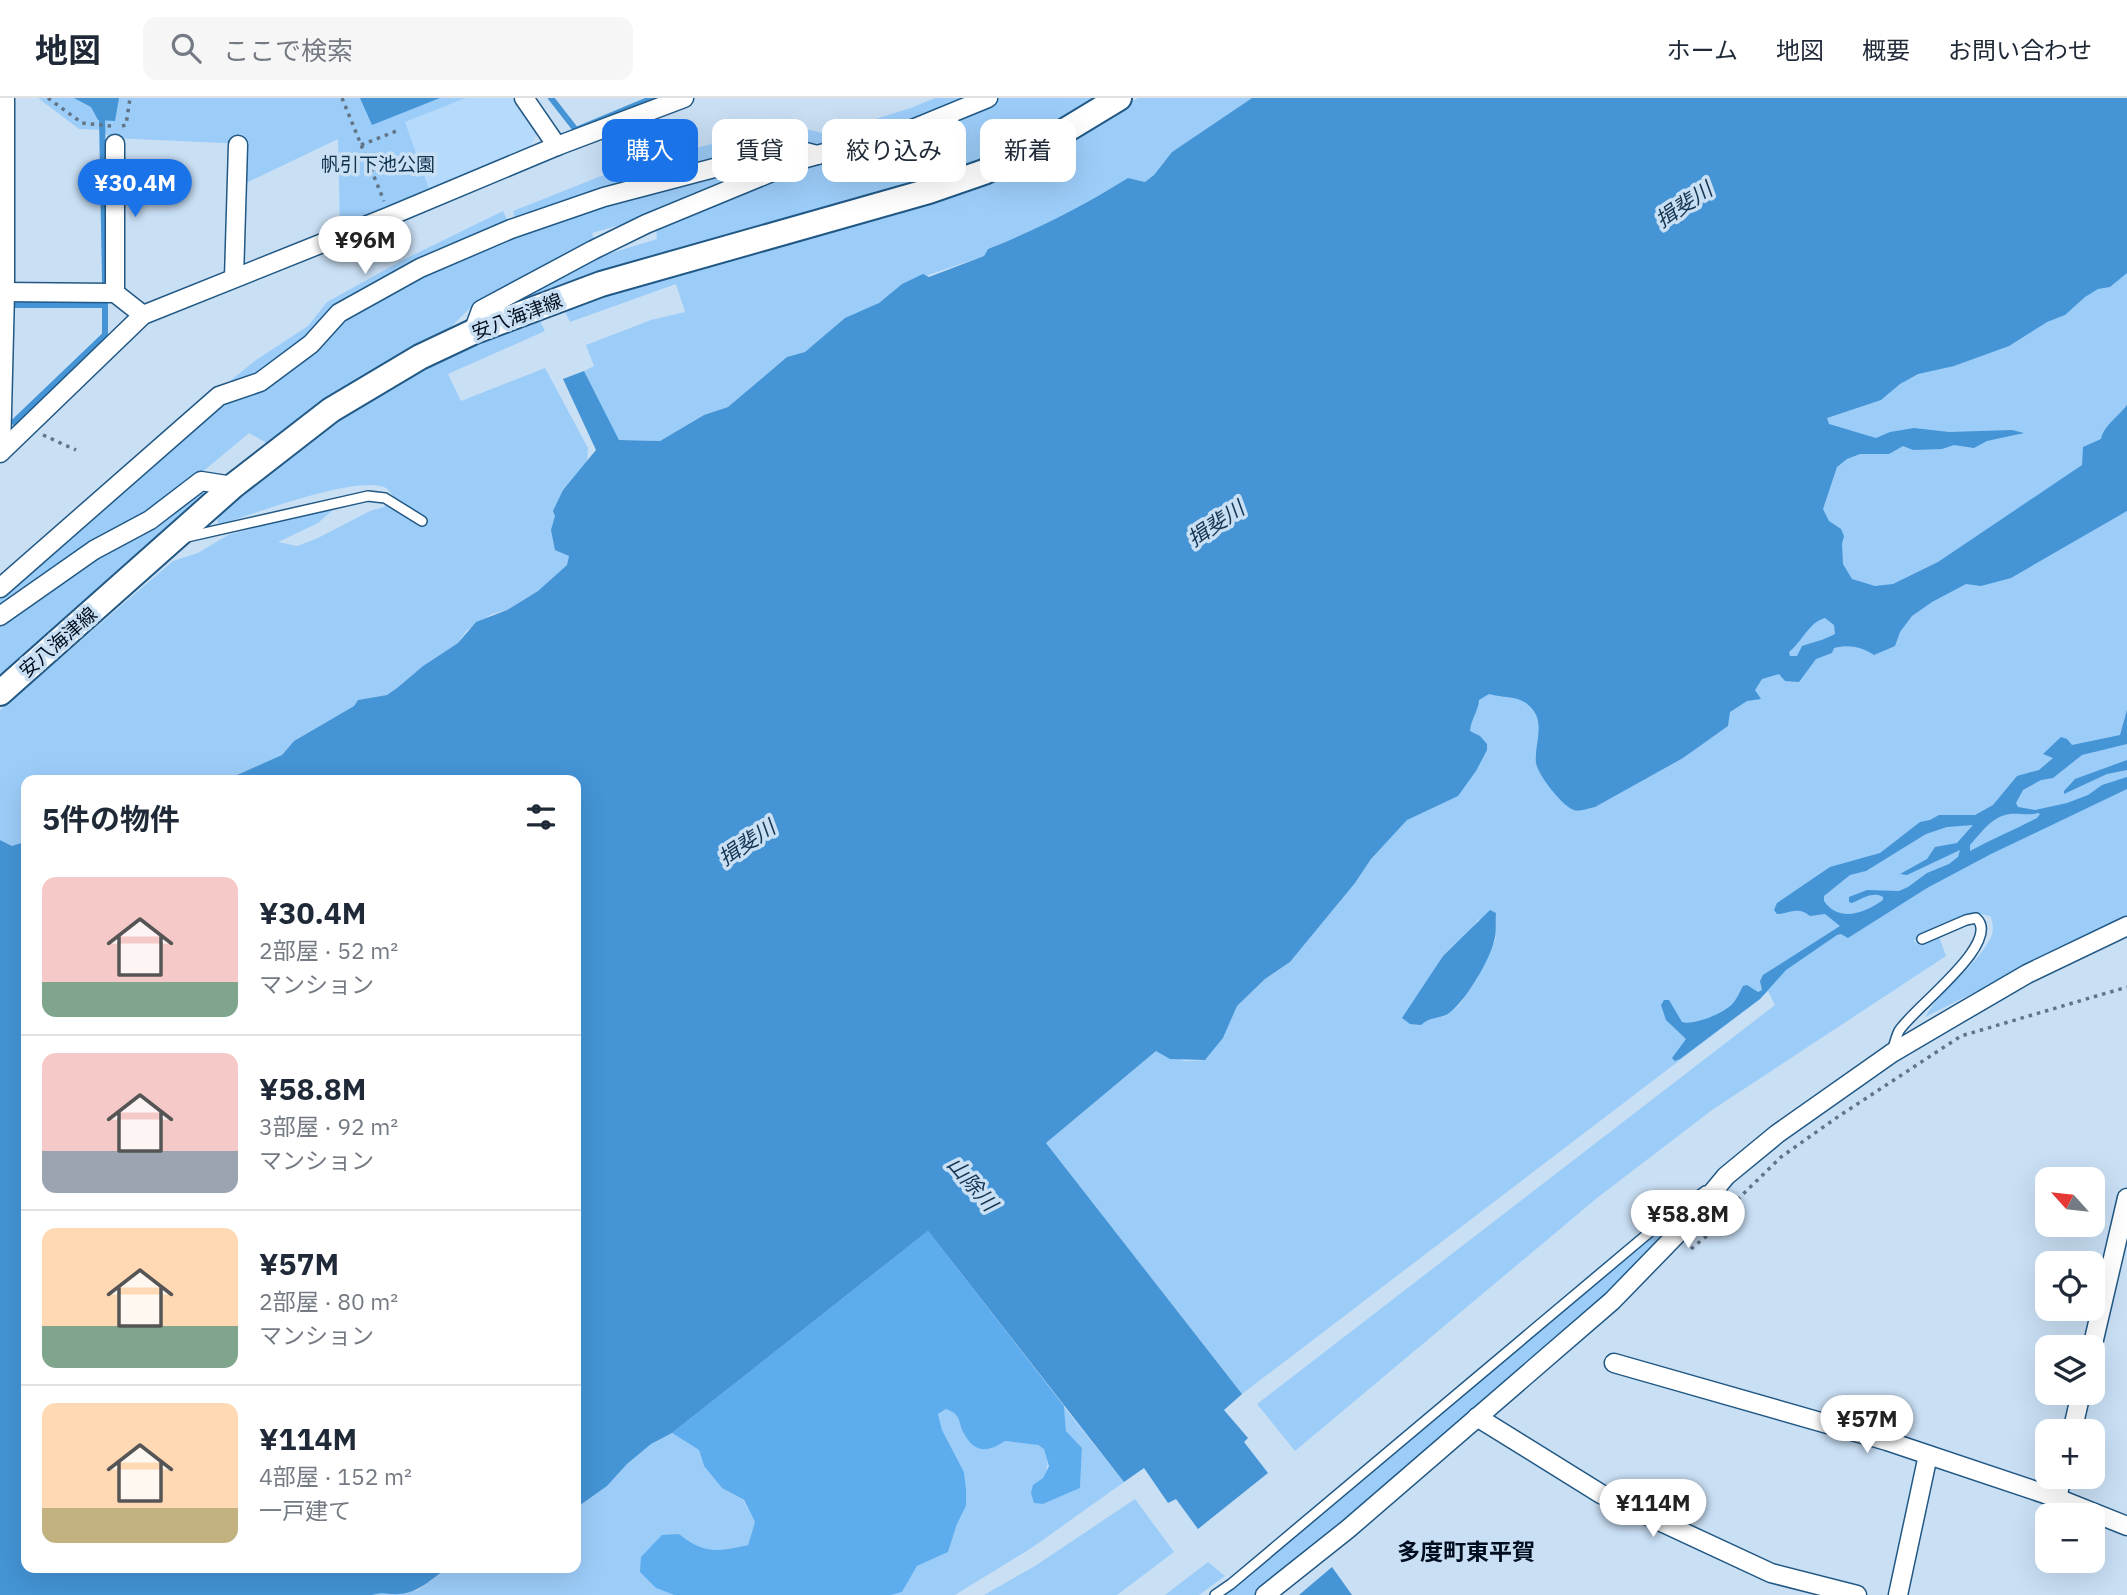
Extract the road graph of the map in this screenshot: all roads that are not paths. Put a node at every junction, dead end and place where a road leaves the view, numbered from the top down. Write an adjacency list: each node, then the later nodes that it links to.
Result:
1 (5, 98): 11 (street)
2 (524, 98): 8 (street)
3 (684, 98): 8 (street)
4 (988, 98): 9 (street)
5 (1119, 98): 14 (main road, 安八海津線)
6 (115, 144): 12 (street)
7 (238, 145): 10 (street)
8 (557, 146): 10 (street)
9 (817, 155): 14 (street); 19 (street)
10 (234, 278): 13 (street)
11 (3, 292): 12 (street); 15 (street)
12 (115, 293): 13 (street)
13 (143, 315): 15 (street)
14 (473, 332): 16 (main road, 安八海津線)
15 (1, 452)
16 (233, 486): 18 (main road, 安八海津線); 20 (street)
17 (422, 521): 18 (lane)
18 (172, 541): 21 (main road, 安八海津線)
19 (0, 588)
20 (0, 616)
21 (0, 692)
22 (2127, 926): 24 (street)
23 (1922, 939): 24 (lane)
24 (1892, 1053): 25 (street)
25 (1726, 1176): 29 (street); 34 (lane)
26 (2127, 1198): 27 (street)
27 (2095, 1335)
28 (1614, 1363): 30 (street)
29 (1477, 1417): 35 (street); 36 (street)
30 (1928, 1455): 32 (street); 37 (street)
31 (2059, 1489): 32 (street)
32 (2057, 1498): 33 (street)
33 (2127, 1525)
34 (1215, 1595)
35 (1265, 1595)
36 (1857, 1595)
37 (1898, 1595)

